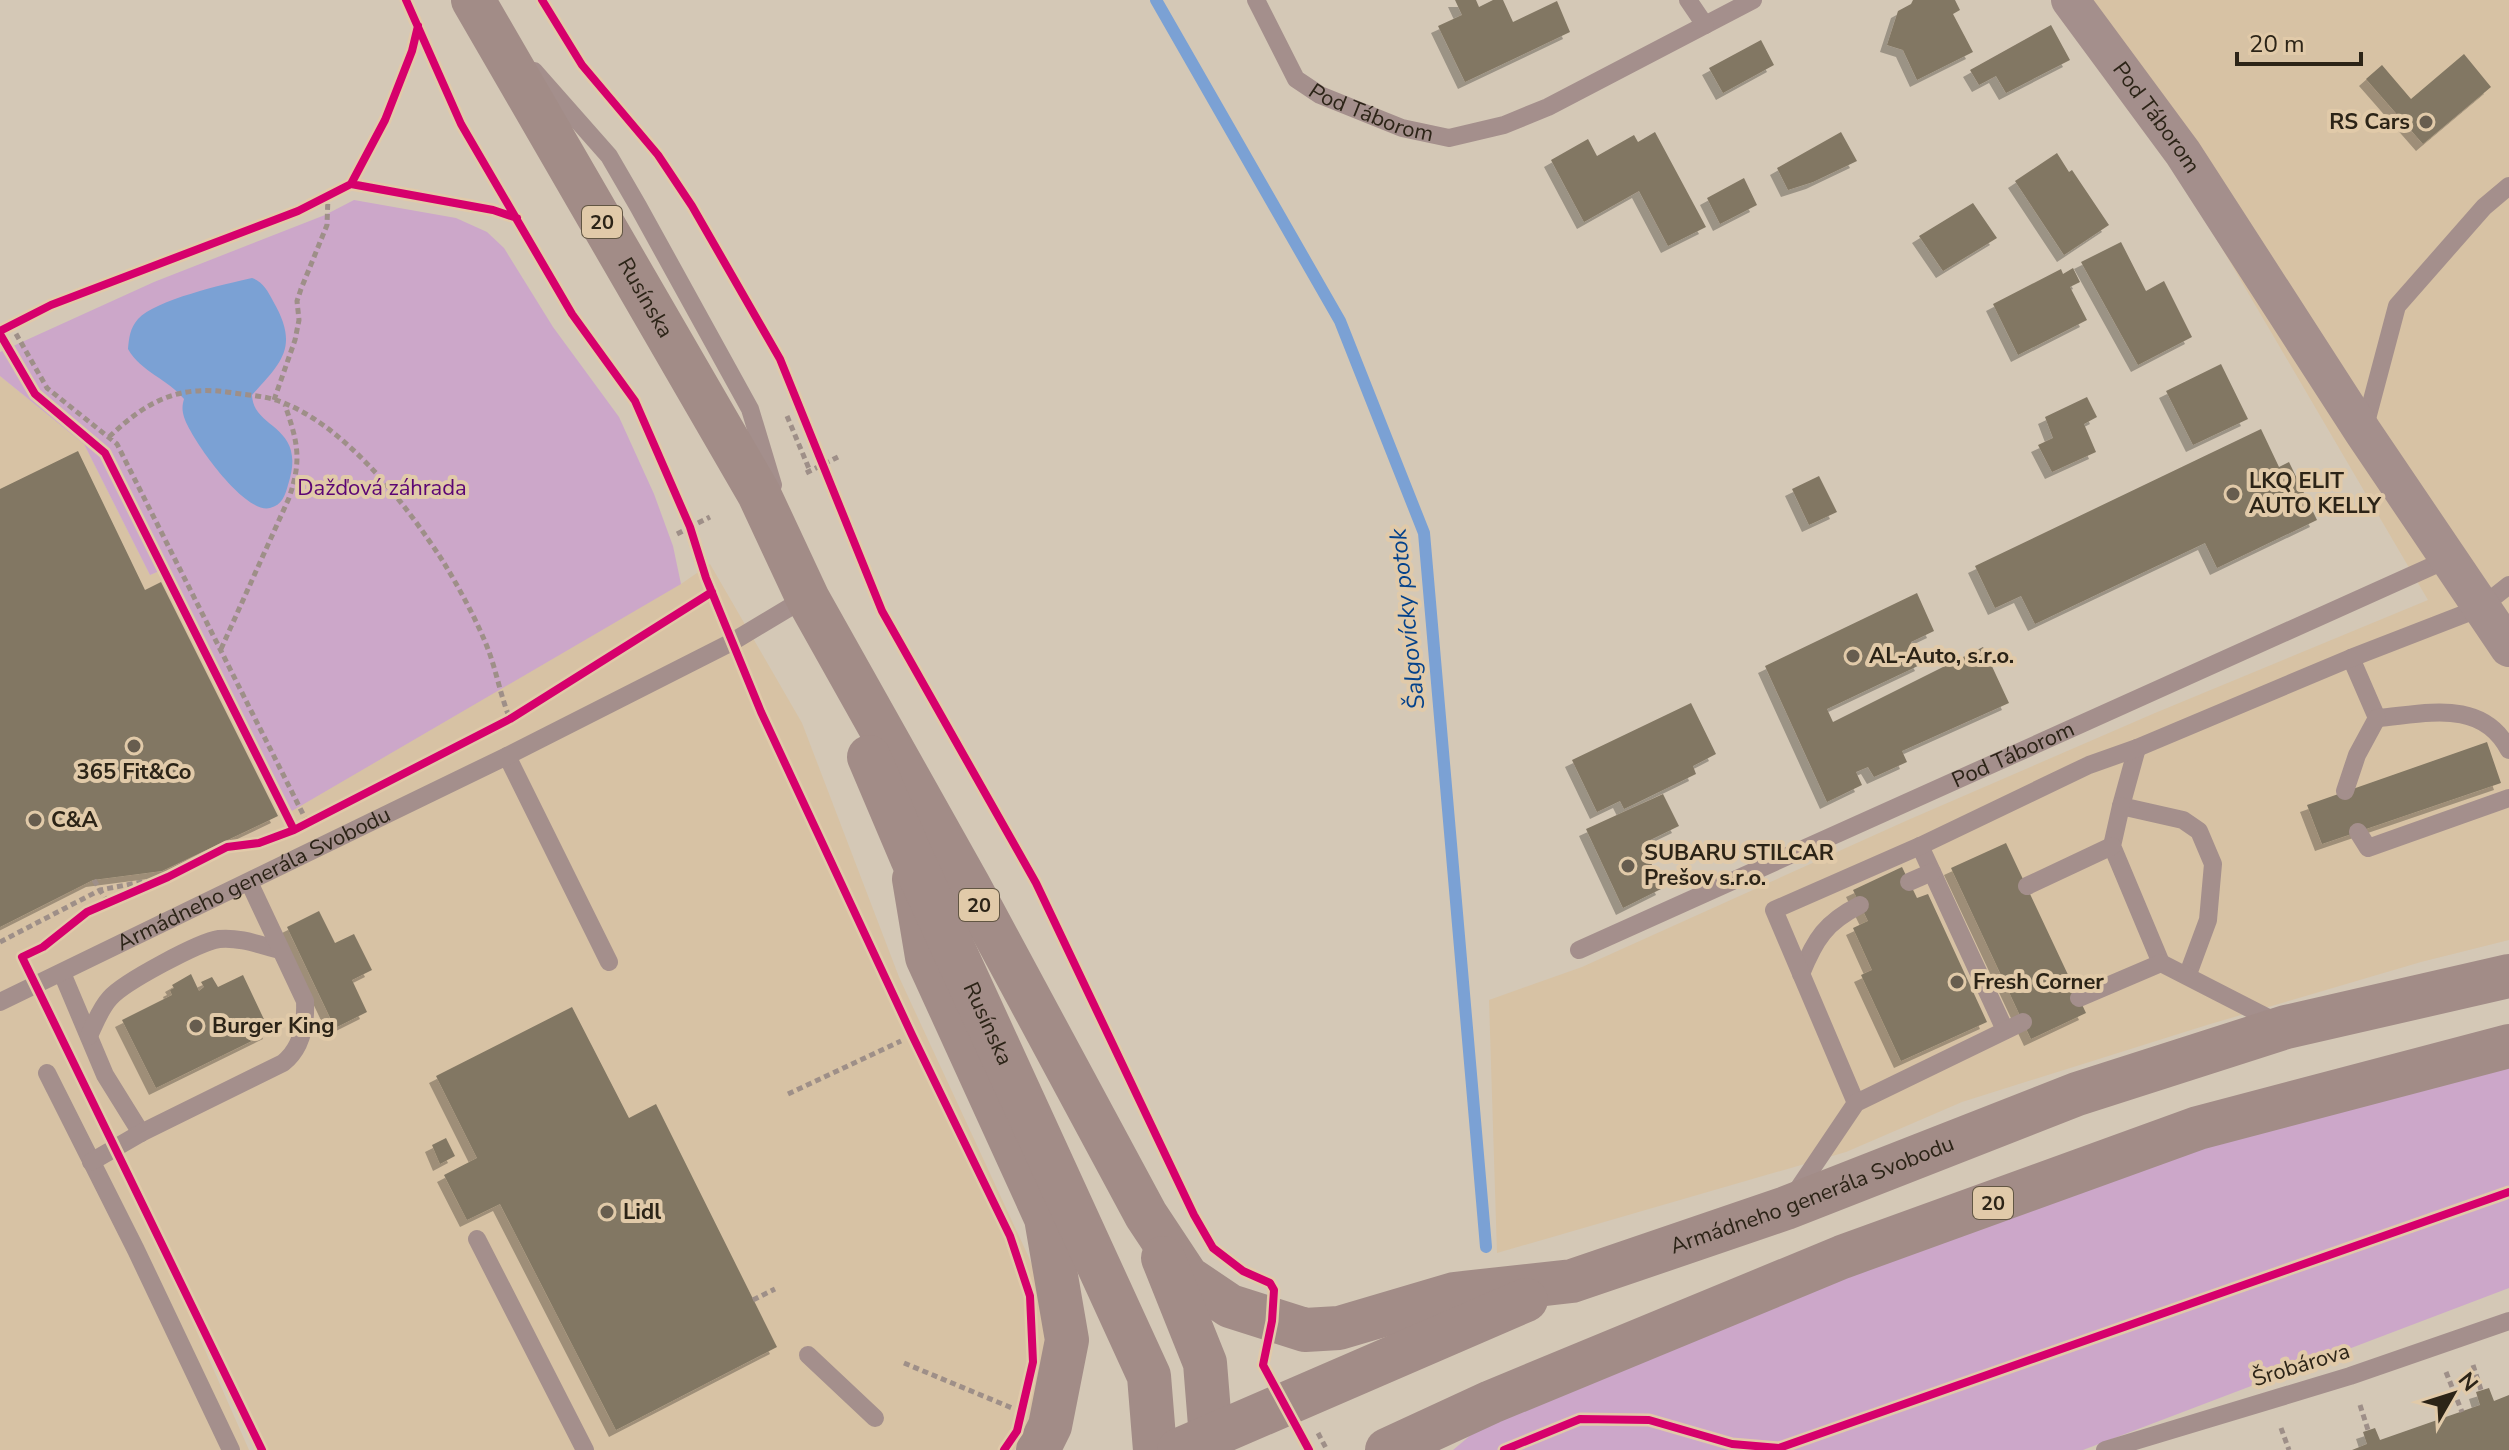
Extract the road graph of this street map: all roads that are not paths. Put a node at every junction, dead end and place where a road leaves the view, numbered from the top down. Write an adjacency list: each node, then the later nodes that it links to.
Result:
1 (1256, 0): 6 (lane, Pod Táborom)
2 (1688, 0): 6 (lane)
3 (1753, 0): 6 (lane, Pod Táborom)
4 (2070, 0): 8 (street, Pod Táborom)
5 (474, 1): 11 (main road, Rusínska / 20)
6 (1705, 25)
7 (2509, 186): 8 (lane)
8 (2363, 432): 9 (street, Pod Táborom)
9 (2448, 559): 10 (street, Pod Táborom); 31 (lane, Pod Táborom)
10 (2495, 596): 12 (street, Pod Táborom); 13 (lane)
11 (808, 599): 17 (lane, Armádneho generála Svobodu); 24 (main road, Rusínska / 20); 50 (main road, Rusínska / 20)
12 (2509, 648)
13 (2351, 658): 14 (lane); 15 (lane)
14 (2377, 718): 16 (lane); 18 (lane)
15 (2137, 748): 20 (lane); 22 (lane)
16 (2509, 750)
17 (507, 756): 26 (lane, Armádneho generála Svobodu); 32 (lane)
18 (2345, 791)
19 (2509, 798): 21 (lane)
20 (2121, 806): 23 (lane); 36 (lane)
21 (2358, 832)
22 (1920, 846): 25 (lane); 35 (lane)
23 (2112, 846): 28 (lane); 33 (lane)
24 (911, 856): 60 (main road); 61 (main road, Rusínska / 20)
25 (1932, 872): 27 (lane); 42 (lane)
26 (249, 882): 30 (lane); 34 (lane, Armádneho generála Svobodu)
27 (1909, 882)
28 (2027, 886)
29 (1860, 905): 35 (lane)
30 (280, 950): 43 (lane); 47 (lane)
31 (1579, 950)
32 (609, 962)
33 (2161, 963): 36 (lane); 38 (lane)
34 (62, 973): 39 (lane, Armádneho generála Svobodu); 43 (lane)
35 (1801, 974): 46 (lane)
36 (2188, 974): 41 (lane)
37 (2509, 976): 41 (main road, Armádneho generála Svobodu / 20)
38 (2079, 998)
39 (0, 1002)
40 (2023, 1022): 42 (lane)
41 (2286, 1027): 49 (main road, Armádneho generála Svobodu / 20)
42 (2005, 1030): 46 (lane)
43 (89, 1036): 47 (lane)
44 (2509, 1046): 55 (main road, 20)
45 (47, 1073): 48 (lane)
46 (1856, 1103): 49 (lane)
47 (141, 1133): 48 (lane)
48 (91, 1162): 58 (lane)
49 (1786, 1208): 52 (main road, Armádneho generála Svobodu / 20)
50 (1146, 1215): 52 (main road, Armádneho generála Svobodu / 20); 57 (main road)
51 (477, 1239): 59 (lane)
52 (1572, 1281): 57 (main road)
53 (2509, 1321): 64 (lane, Šrobárova)
54 (808, 1355): 56 (lane)
55 (1491, 1402): 62 (main road, 20); 63 (main road)
56 (875, 1418)
57 (1201, 1445)
58 (231, 1450)
59 (585, 1450)
60 (1038, 1450)
61 (1155, 1450)
62 (1387, 1450)
63 (1428, 1450)
64 (2105, 1450)

